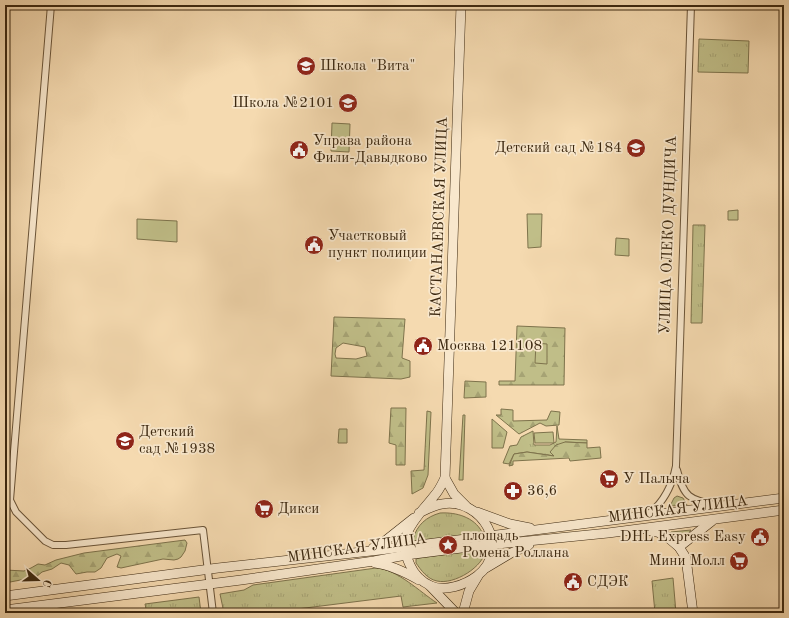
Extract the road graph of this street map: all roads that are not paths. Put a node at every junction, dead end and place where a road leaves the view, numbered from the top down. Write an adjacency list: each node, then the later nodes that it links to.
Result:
1 (51, 5): 21 (street)
2 (461, 5): 5 (main road, КАСТАНАЕВСКАЯ УЛИЦА)
3 (691, 5): 4 (street, УЛИЦА ОЛЕКО ДУНДИЧА)
4 (676, 466): 7 (street, УЛИЦА ОЛЕКО ДУНДИЧА); 11 (street, УЛИЦА ОЛЕКО ДУНДИЧА)
5 (445, 478): 8 (main road); 10 (main road, КАСТАНАЕВСКАЯ УЛИЦА)
6 (784, 498): 7 (main road, МИНСКАЯ УЛИЦА)
7 (723, 506): 11 (main road, МИНСКАЯ УЛИЦА)
8 (471, 509): 10 (main road); 14 (main road); 15 (main road)
9 (784, 510): 12 (main road, МИНСКАЯ УЛИЦА)
10 (418, 514): 18 (main road); 19 (main road, КАСТАНАЕВСКАЯ УЛИЦА)
11 (646, 516): 14 (main road, МИНСКАЯ УЛИЦА)
12 (713, 520): 13 (main road, МИНСКАЯ УЛИЦА); 17 (main road)
13 (640, 529): 16 (main road, МИНСКАЯ УЛИЦА); 17 (main road)
14 (541, 530): 15 (main road, МИНСКАЯ УЛИЦА)
15 (492, 540): 16 (main road, МИНСКАЯ УЛИЦА); 19 (main road, МИНСКАЯ УЛИЦА); 22 (main road)
16 (544, 540): 22 (main road)
17 (679, 548): 32 (main road)
18 (364, 551): 19 (main road, МИНСКАЯ УЛИЦА); 21 (main road, МИНСКАЯ УЛИЦА)
19 (406, 551): 20 (main road, МИНСКАЯ УЛИЦА); 23 (main road)
20 (366, 562): 23 (main road); 24 (main road, МИНСКАЯ УЛИЦА)
21 (208, 569): 24 (street); 25 (main road, МИНСКАЯ УЛИЦА)
22 (480, 573): 23 (main road); 31 (main road)
23 (426, 583): 30 (main road)
24 (210, 584): 26 (main road, МИНСКАЯ УЛИЦА); 29 (street)
25 (5, 596)
26 (41, 605): 27 (main road, МИНСКАЯ УЛИЦА); 28 (main road)
27 (5, 610)
28 (28, 613)
29 (213, 613)
30 (456, 613)
31 (463, 613)
32 (693, 613)

